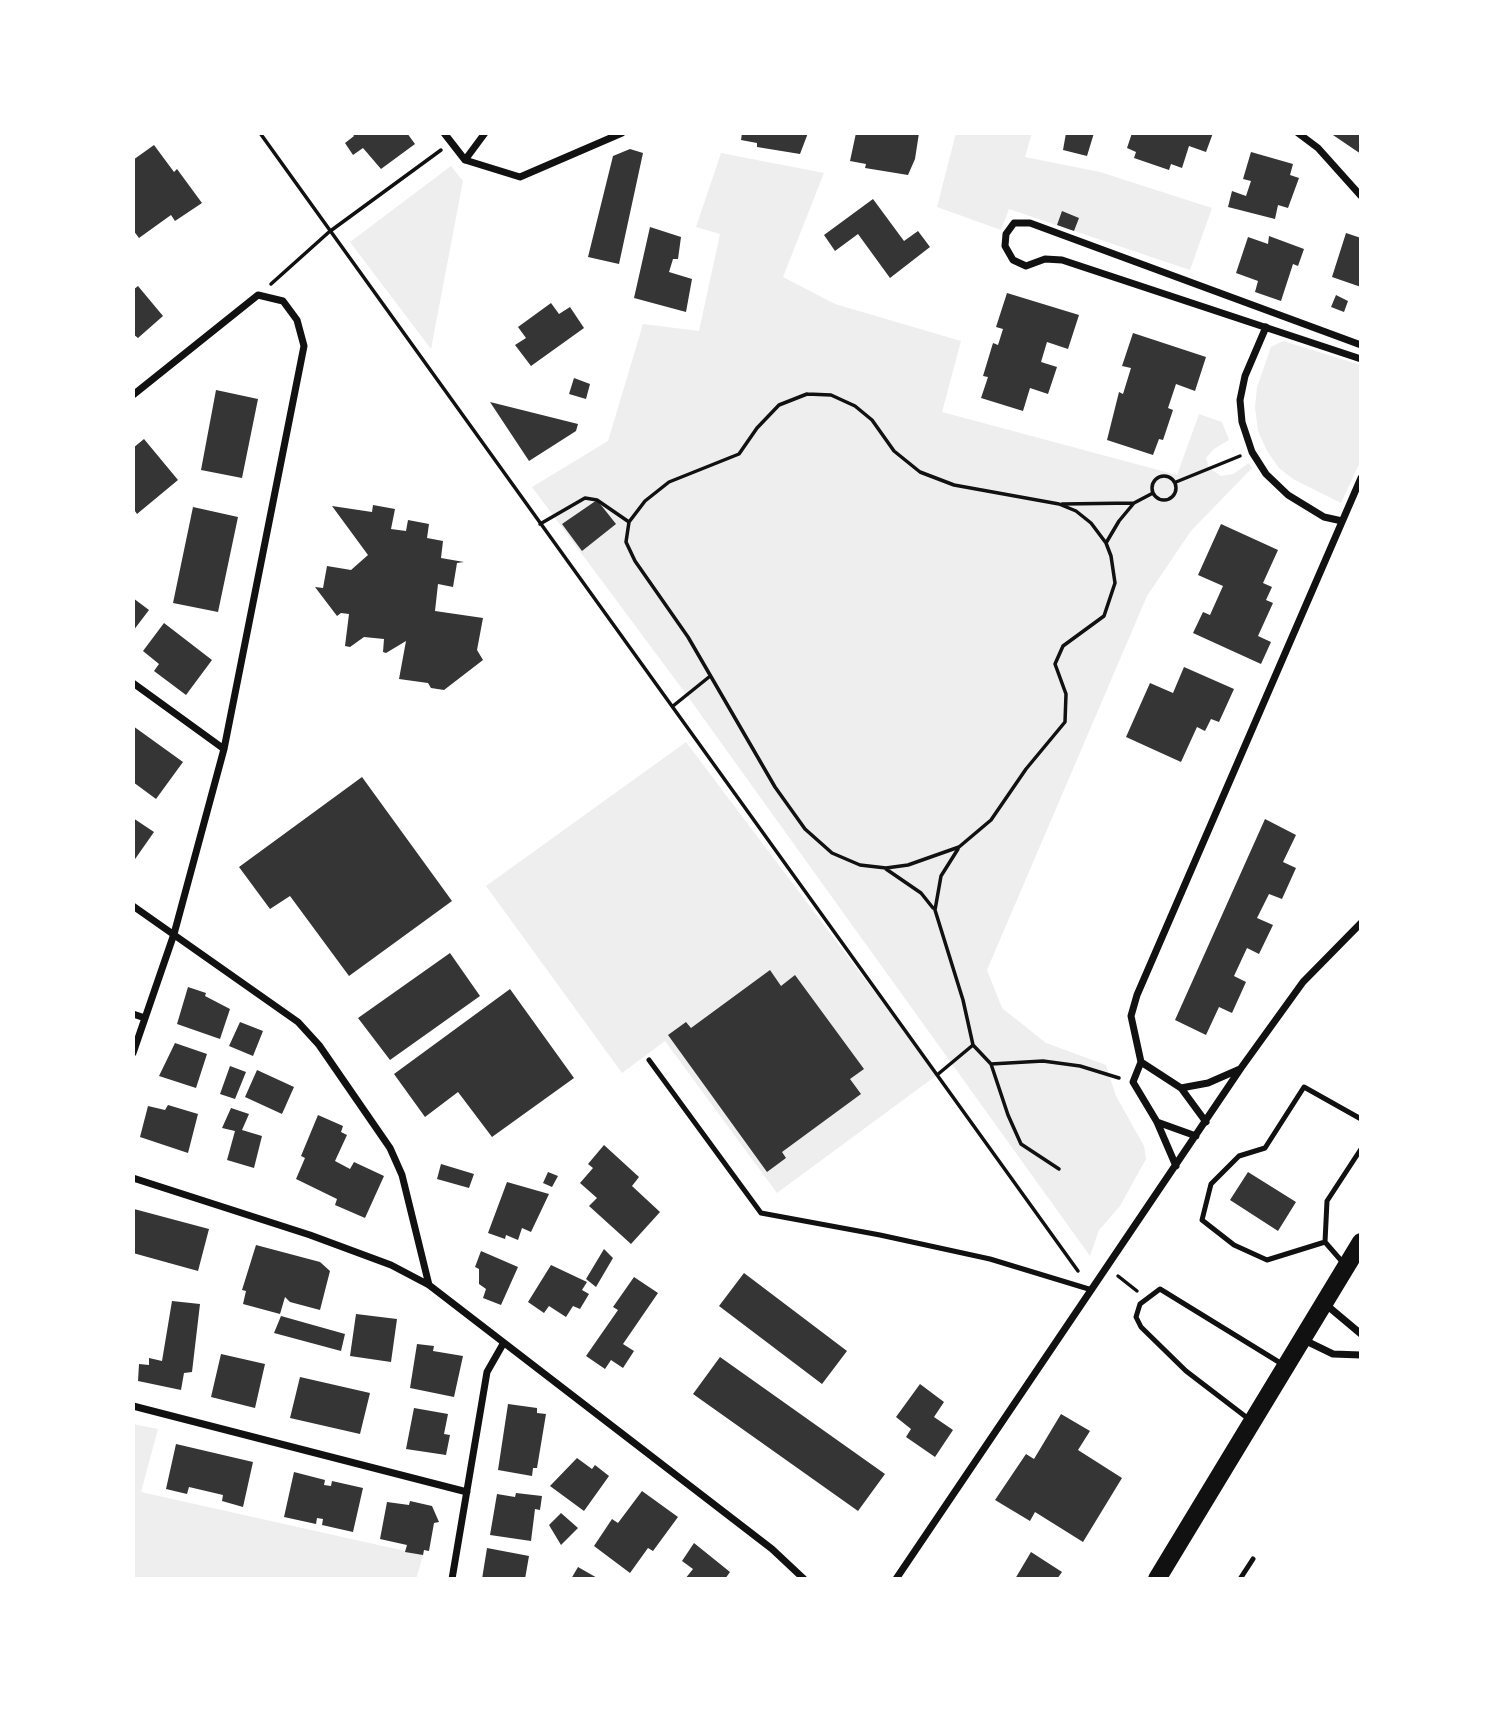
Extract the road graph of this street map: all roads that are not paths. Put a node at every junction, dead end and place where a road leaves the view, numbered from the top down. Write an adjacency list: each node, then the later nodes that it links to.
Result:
1 (444, 133): 5 (street)
2 (485, 133): 5 (street)
3 (622, 133): 5 (street)
4 (1298, 133): 6 (street)
5 (465, 160)
6 (1361, 196)
7 (1266, 327): 8 (street); 9 (street); 12 (street)
8 (1361, 345)
9 (1361, 359)
10 (133, 395): 14 (street)
11 (1361, 478): 12 (street)
12 (1342, 521): 22 (street)
13 (133, 682): 14 (street)
14 (224, 749): 17 (street)
15 (133, 906): 17 (street)
16 (1361, 923): 23 (street)
17 (174, 934): 19 (street); 35 (street)
18 (133, 1014): 19 (street)
19 (145, 1018): 20 (street)
20 (133, 1053)
21 (649, 1060): 36 (lane)
22 (1141, 1062): 24 (street); 26 (street)
23 (1241, 1068): 24 (street); 27 (street)
24 (1181, 1088): 27 (street)
25 (1361, 1119): 32 (lane)
26 (1157, 1122): 28 (street); 30 (street)
27 (1206, 1122): 28 (street)
28 (1196, 1136): 30 (street)
29 (1361, 1149): 32 (lane)
30 (1177, 1166): 36 (street)
31 (133, 1178): 35 (street)
32 (1325, 1242): 34 (lane)
33 (1361, 1242): 34 (main road)
34 (1346, 1266): 37 (main road)
35 (429, 1285): 40 (street)
36 (1091, 1290): 49 (street)
37 (1324, 1303): 38 (street); 39 (main road)
38 (1361, 1334)
39 (1302, 1339): 41 (street); 42 (main road)
40 (503, 1344): 45 (street); 48 (street)
41 (1361, 1354)
42 (1285, 1366): 44 (main road); 44 (lane)
43 (133, 1406): 45 (street)
44 (1252, 1421): 50 (main road)
45 (467, 1492): 47 (street)
46 (1253, 1559): 51 (lane)
47 (452, 1579)
48 (804, 1579)
49 (896, 1579)
50 (1157, 1579)
51 (1240, 1579)

